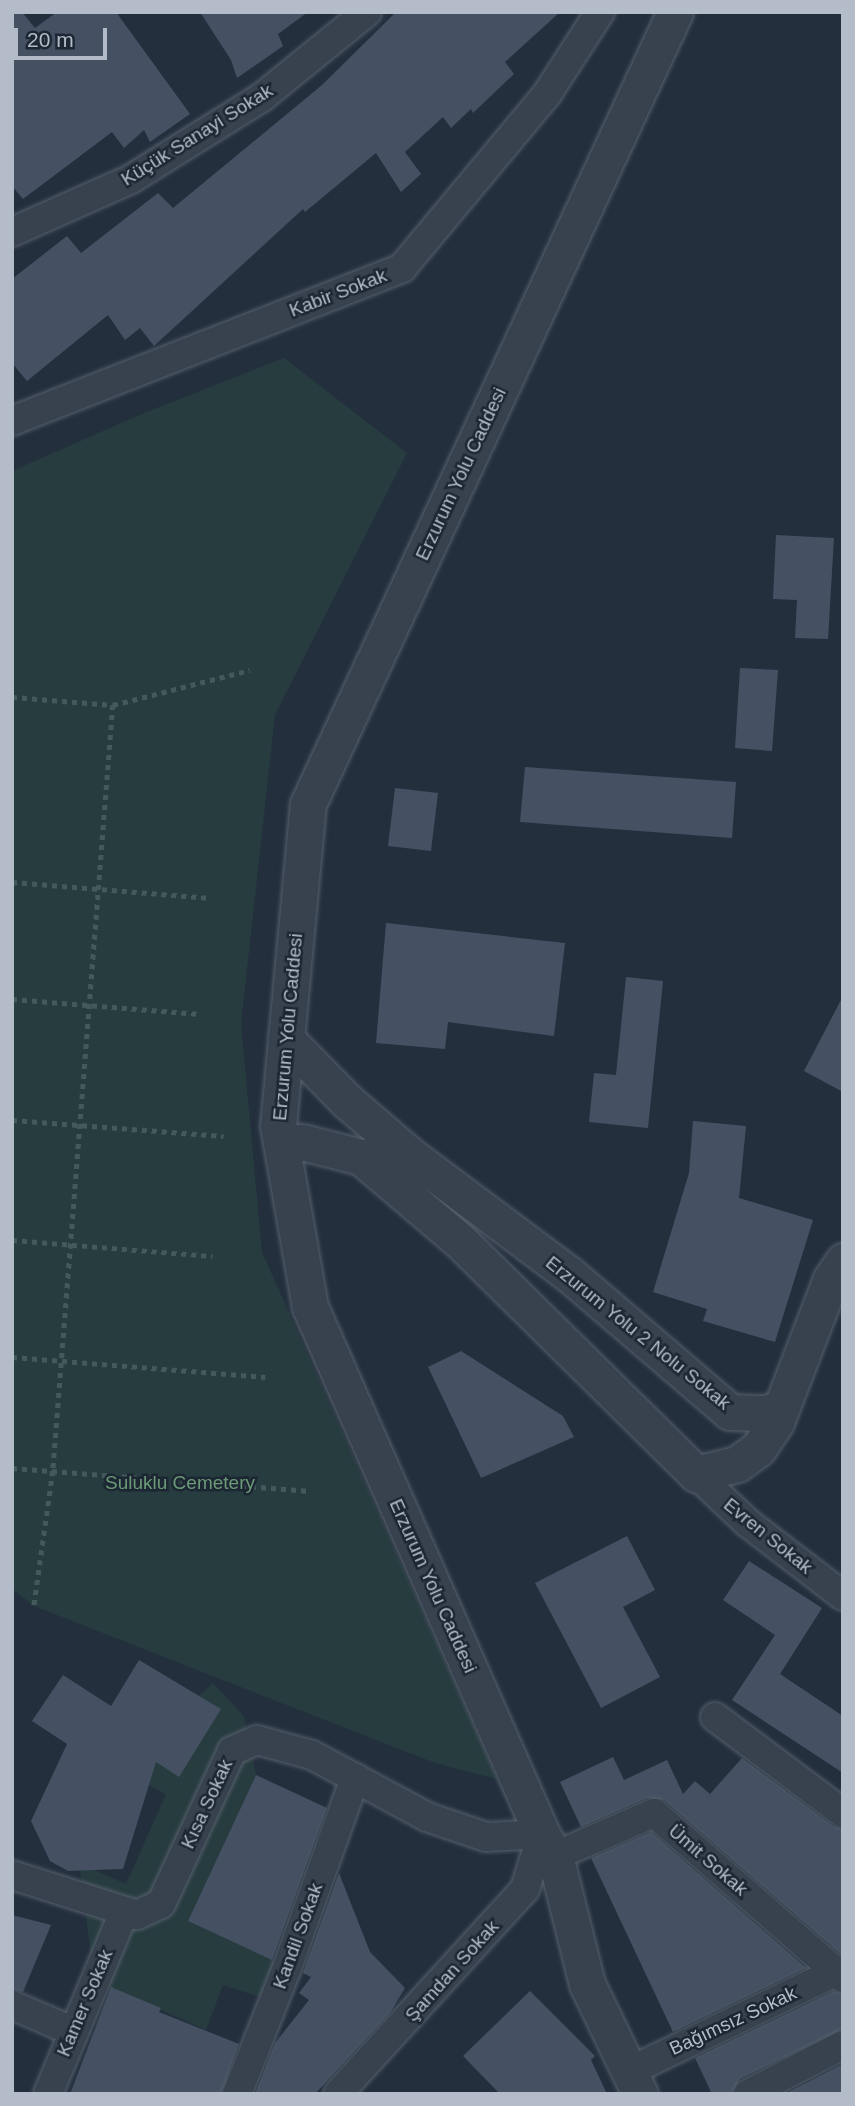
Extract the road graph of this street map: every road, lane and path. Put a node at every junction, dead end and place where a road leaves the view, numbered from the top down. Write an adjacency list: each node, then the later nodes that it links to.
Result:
1 (367, 12): 4 (street, Küçük Sanayi Sokak)
2 (600, 12): 5 (street, Kabir Sokak)
3 (667, 14): 15 (street, Erzurum Yolu Caddesi)
4 (12, 232)
5 (12, 421)
6 (250, 670): 8 (path)
7 (12, 697): 8 (path)
8 (113, 705): 10 (path)
9 (12, 882): 10 (path)
10 (99, 889): 11 (path); 13 (path)
11 (210, 898)
12 (12, 999): 13 (path)
13 (90, 1005): 14 (path); 17 (path)
14 (199, 1014)
15 (286, 1039): 19 (street, Erzurum Yolu Caddesi); 20 (street, Erzurum Yolu 2 Nolu Sokak)
16 (12, 1120): 17 (path)
17 (81, 1125): 18 (path); 22 (path)
18 (223, 1136)
19 (281, 1142): 23 (street); 39 (street, Erzurum Yolu Caddesi)
20 (504, 1225): 23 (street); 29 (street, Erzurum Yolu 2 Nolu Sokak)
21 (12, 1240): 22 (path)
22 (71, 1245): 24 (path); 27 (path)
23 (471, 1252): 32 (street)
24 (212, 1256)
25 (843, 1261): 29 (street)
26 (12, 1357): 27 (path)
27 (62, 1362): 28 (path); 31 (path)
28 (265, 1377)
29 (782, 1409): 32 (street)
30 (12, 1468): 31 (path)
31 (53, 1471): 33 (path); 35 (path)
32 (696, 1474): 34 (street, Evren Sokak)
33 (310, 1491)
34 (843, 1596)
35 (34, 1606)
36 (715, 1717): 38 (street)
37 (355, 1778): 39 (street, Kısa Sokak); 41 (street, Kısa Sokak); 48 (street, Kandil Sokak)
38 (843, 1813)
39 (549, 1845): 42 (street, Ümit Sokak); 46 (street, Erzurum Yolu Caddesi); 49 (street, Şamdan Sokak)
40 (12, 1875): 41 (street, Kısa Sokak)
41 (124, 1912): 44 (street, Kamer Sokak)
42 (840, 1975): 46 (street, Bağımsız Sokak)
43 (12, 2005): 44 (street)
44 (72, 2031): 47 (street, Kamer Sokak)
45 (843, 2045): 50 (street)
46 (635, 2082)
47 (48, 2094)
48 (237, 2094)
49 (338, 2094)
50 (748, 2094)

